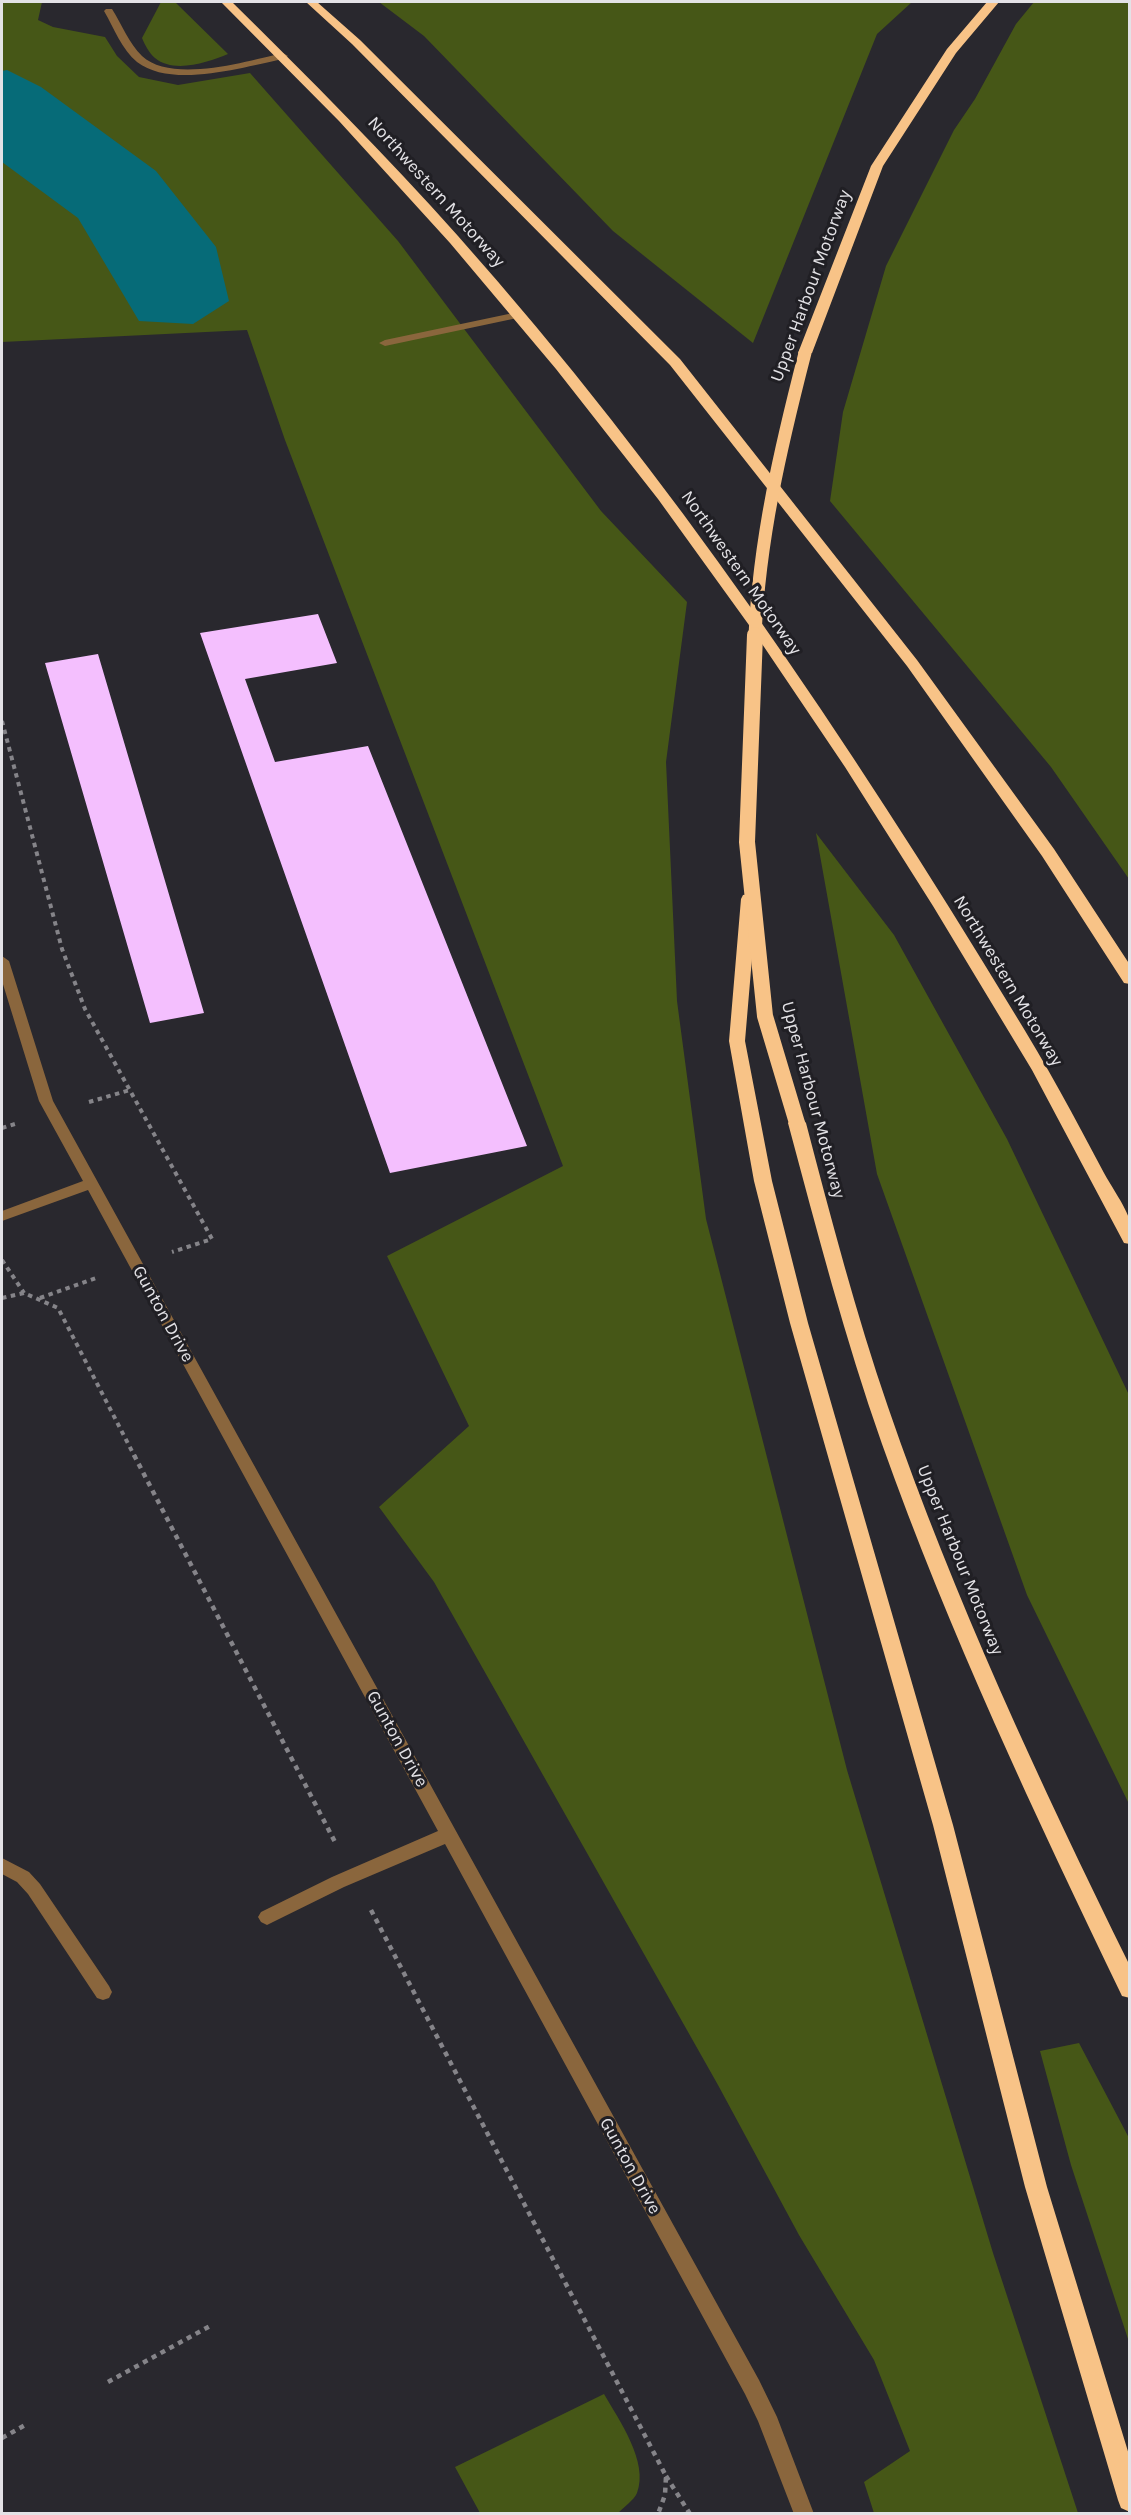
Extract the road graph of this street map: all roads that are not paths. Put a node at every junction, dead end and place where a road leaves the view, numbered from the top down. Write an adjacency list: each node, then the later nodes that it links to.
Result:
1 (226, 2): 5 (highway, Northwestern Motorway)
2 (311, 2): 10 (highway)
3 (993, 2): 8 (highway, Upper Harbour Motorway, bridge)
4 (110, 10): 5 (street)
5 (283, 56): 6 (highway, Northwestern Motorway)
6 (518, 315): 7 (street); 13 (highway, Northwestern Motorway)
7 (385, 344)
8 (750, 879): 17 (highway, Upper Harbour Motorway, bridge); 19 (highway, bridge)
9 (2, 961): 11 (street, Gunton Drive)
10 (1130, 979)
11 (90, 1184): 12 (street); 14 (street, Gunton Drive)
12 (2, 1216)
13 (1130, 1238)
14 (450, 1834): 16 (street); 20 (street, Gunton Drive)
15 (2, 1865): 18 (street)
16 (267, 1917)
17 (1130, 1989)
18 (103, 1992)
19 (1130, 2500)
20 (804, 2514)

